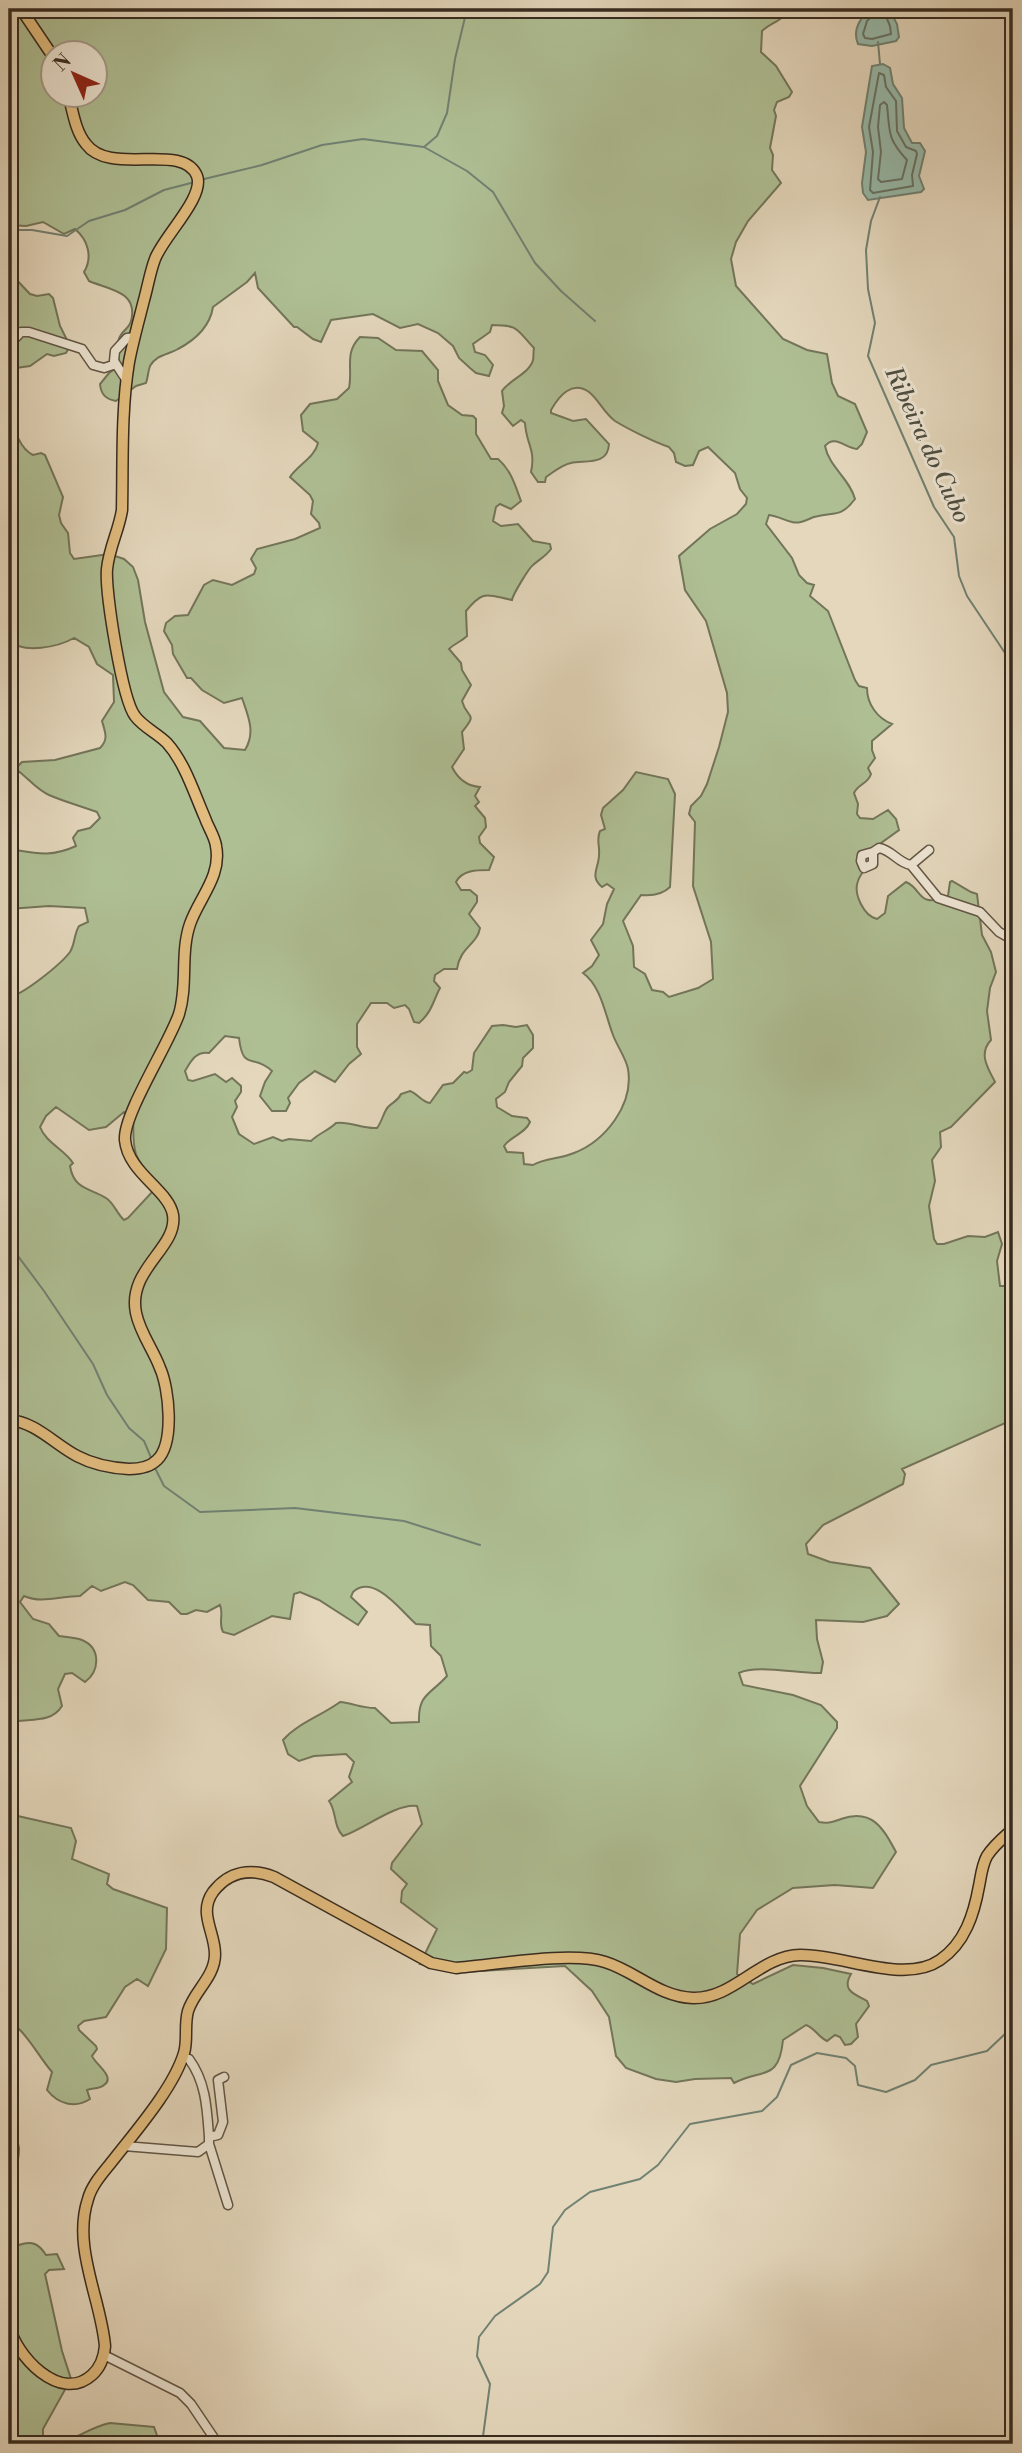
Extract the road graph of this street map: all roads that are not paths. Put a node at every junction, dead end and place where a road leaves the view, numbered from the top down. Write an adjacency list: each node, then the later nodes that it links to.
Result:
1 (21, 9): 2 (main road)
2 (41, 38)
3 (72, 108): 4 (main road)
4 (135, 337): 6 (street); 7 (main road)
5 (9, 345): 6 (street)
6 (116, 364): 7 (street)
7 (127, 381): 12 (main road)
8 (929, 850): 10 (street)
9 (873, 852): 10 (street)
10 (911, 865): 11 (street)
11 (1013, 940)
12 (9, 1420)
13 (1013, 1829): 14 (main road)
14 (183, 2057): 16 (street); 19 (main road)
15 (224, 2077): 17 (street)
16 (207, 2110): 17 (street); 18 (street)
17 (222, 2111): 18 (street)
18 (209, 2141): 19 (street); 20 (street)
19 (124, 2146): 22 (main road)
20 (229, 2205)
21 (9, 2325): 22 (main road)
22 (104, 2355): 23 (street)
23 (218, 2444)

